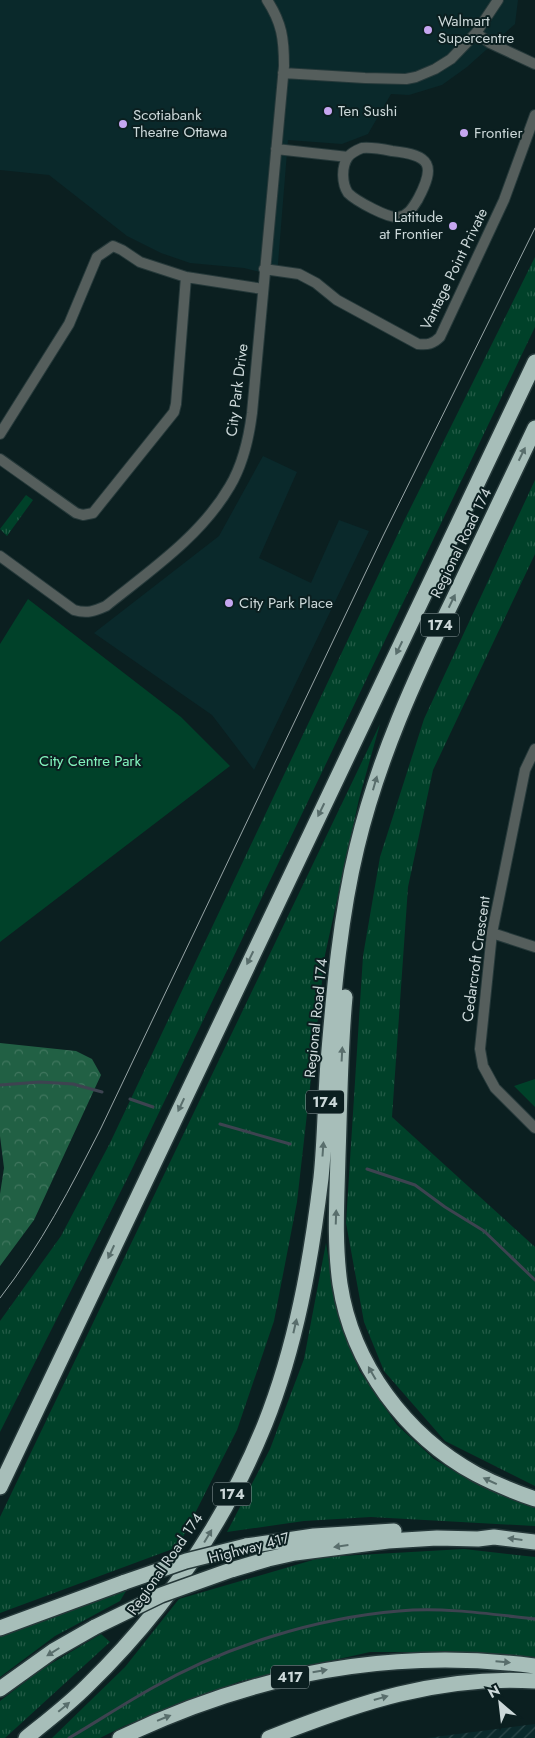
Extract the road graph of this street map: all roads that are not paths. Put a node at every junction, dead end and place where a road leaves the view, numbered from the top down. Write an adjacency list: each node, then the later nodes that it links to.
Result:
1 (267, 0): 5 (street, City Park Drive)
2 (498, 0): 3 (street)
3 (476, 33): 4 (street); 5 (street)
4 (535, 64)
5 (283, 73): 7 (street, City Park Drive)
6 (535, 115): 9 (street, Vantage Point Private)
7 (276, 149): 8 (street); 9 (street, City Park Drive)
8 (351, 154): 8 (street)
9 (264, 269): 11 (street, City Park Drive)
10 (186, 277): 11 (street); 14 (street); 15 (street)
11 (263, 288): 16 (street, City Park Drive)
12 (535, 362): 22 (highway, Regional Road 174 / 174, one-way to 22)
13 (535, 428): 18 (highway, Regional Road 174 / 174, one-way to 13)
14 (0, 434)
15 (0, 459)
16 (0, 556)
17 (535, 749): 19 (street, Cedarcroft Crescent)
18 (361, 829): 25 (highway, one-way to 18); 32 (highway, Regional Road 174 / 174, one-way to 18)
19 (492, 933): 20 (street); 21 (street, Cedarcroft Crescent)
20 (535, 947)
21 (535, 1128)
22 (70, 1338): 23 (highway); 24 (highway, Regional Road 174 / 174)
23 (0, 1466)
24 (0, 1487)
25 (535, 1499)
26 (494, 1537): 27 (highway, Highway 417, one-way to 26); 28 (highway, bridge); 31 (highway, Highway 417, one-way to 31, bridge)
27 (535, 1542)
28 (0, 1628)
29 (535, 1666): 33 (highway, 417, one-way to 29)
30 (535, 1681): 34 (highway, one-way to 30)
31 (0, 1688)
32 (26, 1738)
33 (120, 1738)
34 (269, 1738)

